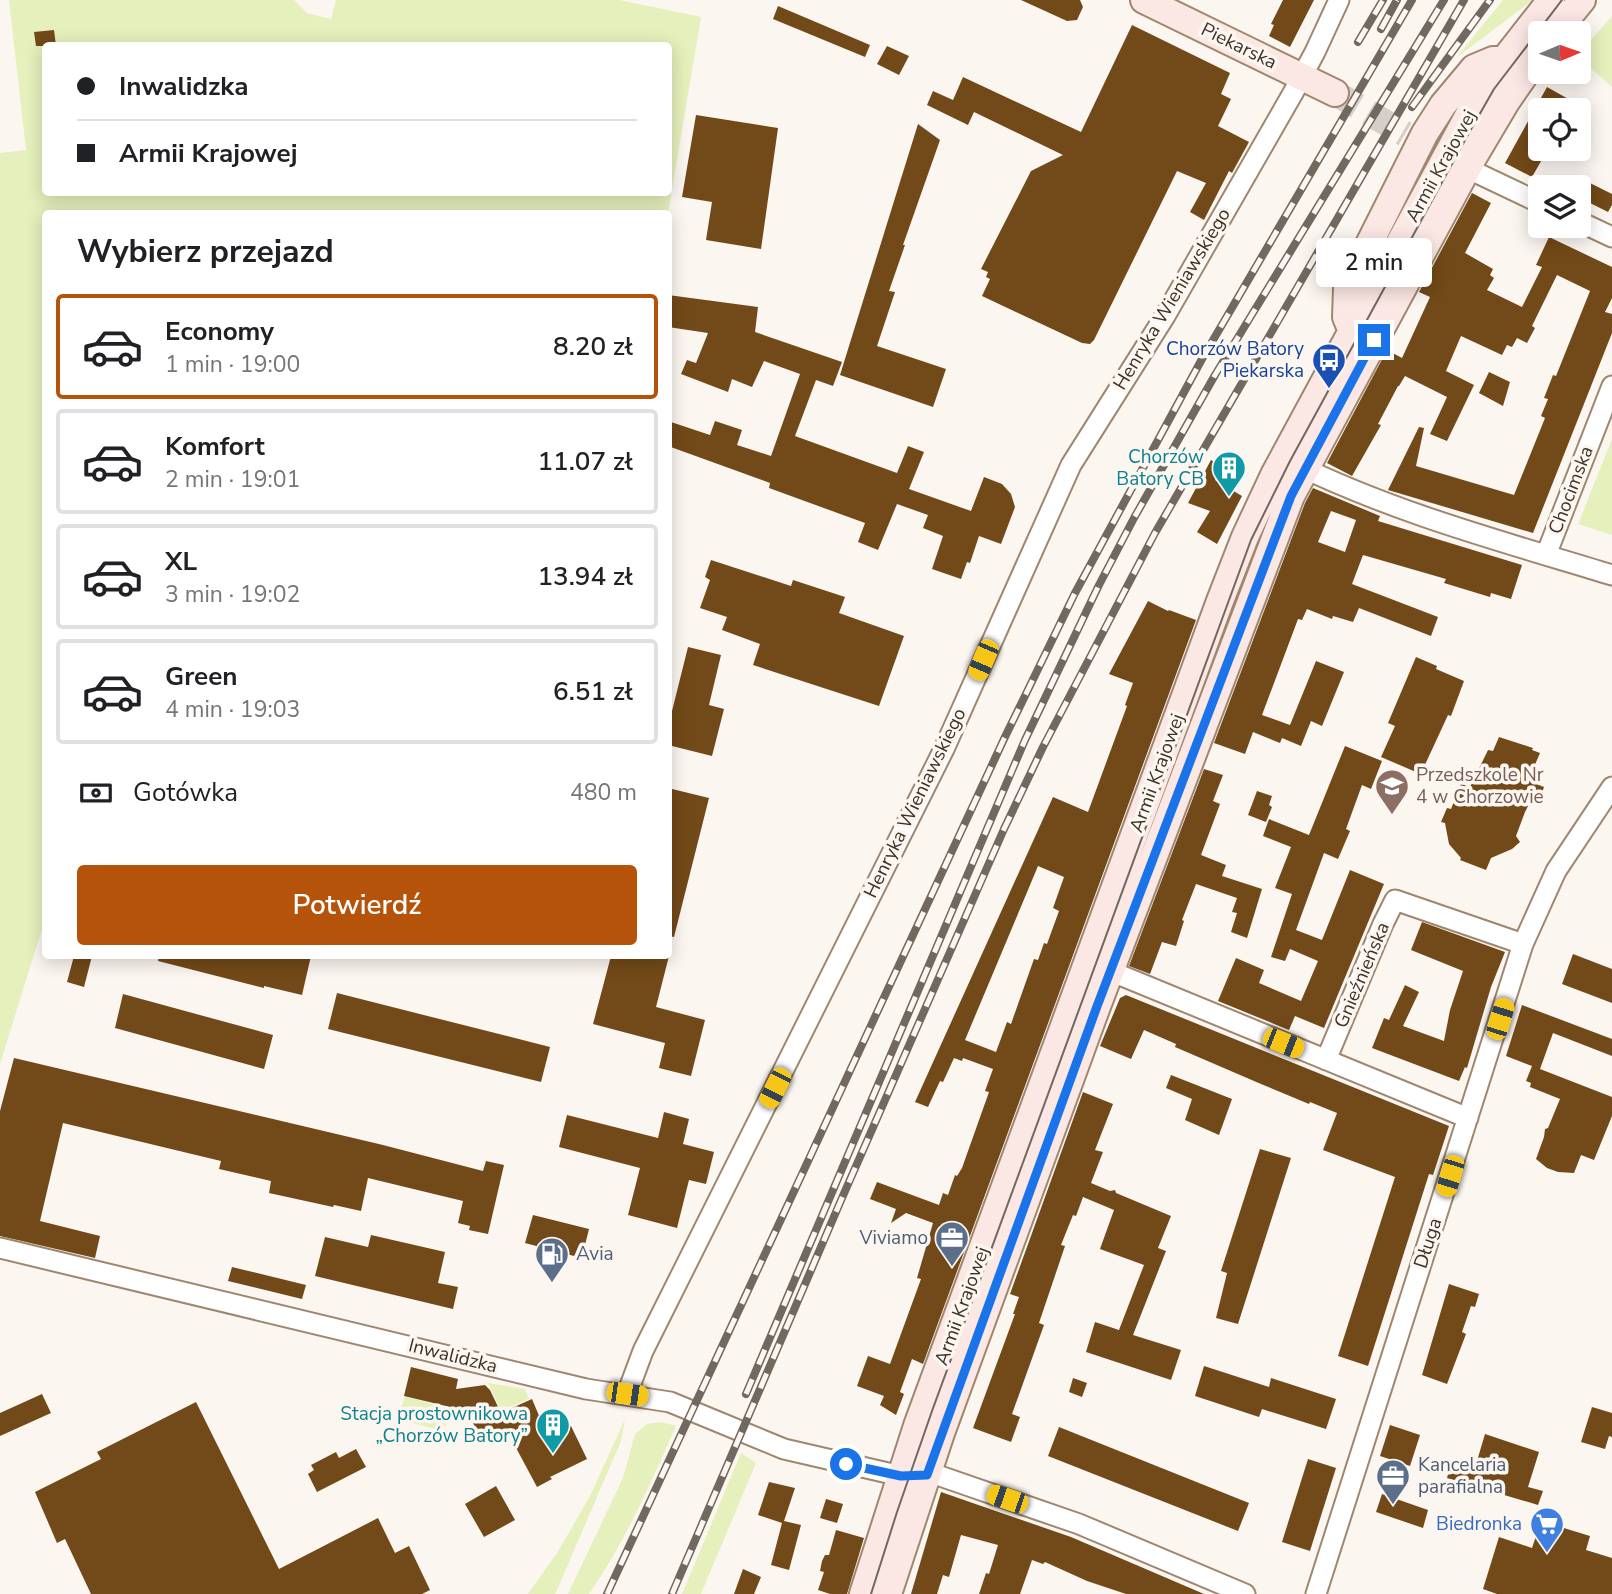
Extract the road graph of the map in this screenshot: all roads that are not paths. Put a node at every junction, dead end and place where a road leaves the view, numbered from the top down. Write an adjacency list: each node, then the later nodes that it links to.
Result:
1 (1144, 0): 8 (street, Piekarska)
2 (1339, 0): 8 (street, Henryka Wieniawskiego)
3 (1551, 0): 7 (street, Armii Krajowej)
4 (1582, 0): 5 (street)
5 (1565, 21)
6 (1528, 61): 7 (street, Armii Krajowej)
7 (1512, 71): 10 (street, Armii Krajowej); 14 (street)
8 (1302, 77): 9 (street, Piekarska); 25 (street, Henryka Wieniawskiego)
9 (1335, 93)
10 (1457, 163): 11 (street); 14 (street, Armii Krajowej)
11 (1528, 197)
12 (1591, 227): 13 (street)
13 (1612, 237)
14 (1362, 335): 16 (street, Armii Krajowej)
15 (1612, 386): 17 (street, Chocimska)
16 (1294, 463): 17 (street); 21 (street, Armii Krajowej)
17 (1546, 555): 18 (street)
18 (1612, 575)
19 (1612, 787): 20 (street, Długa)
20 (1523, 944): 22 (street, Gnieźnieńska); 23 (street, Długa)
21 (1099, 967): 22 (street); 26 (street, Armii Krajowej)
22 (1326, 1060): 23 (street)
23 (1468, 1118): 30 (street, Długa)
24 (0, 1248): 25 (street, Inwalidzka)
25 (627, 1394): 26 (street, Inwalidzka)
26 (914, 1475): 27 (street, Armii Krajowej); 28 (street, Armii Krajowej); 29 (street, Inwalidzka)
27 (863, 1594)
28 (888, 1594)
29 (1245, 1594)
30 (1316, 1594)

